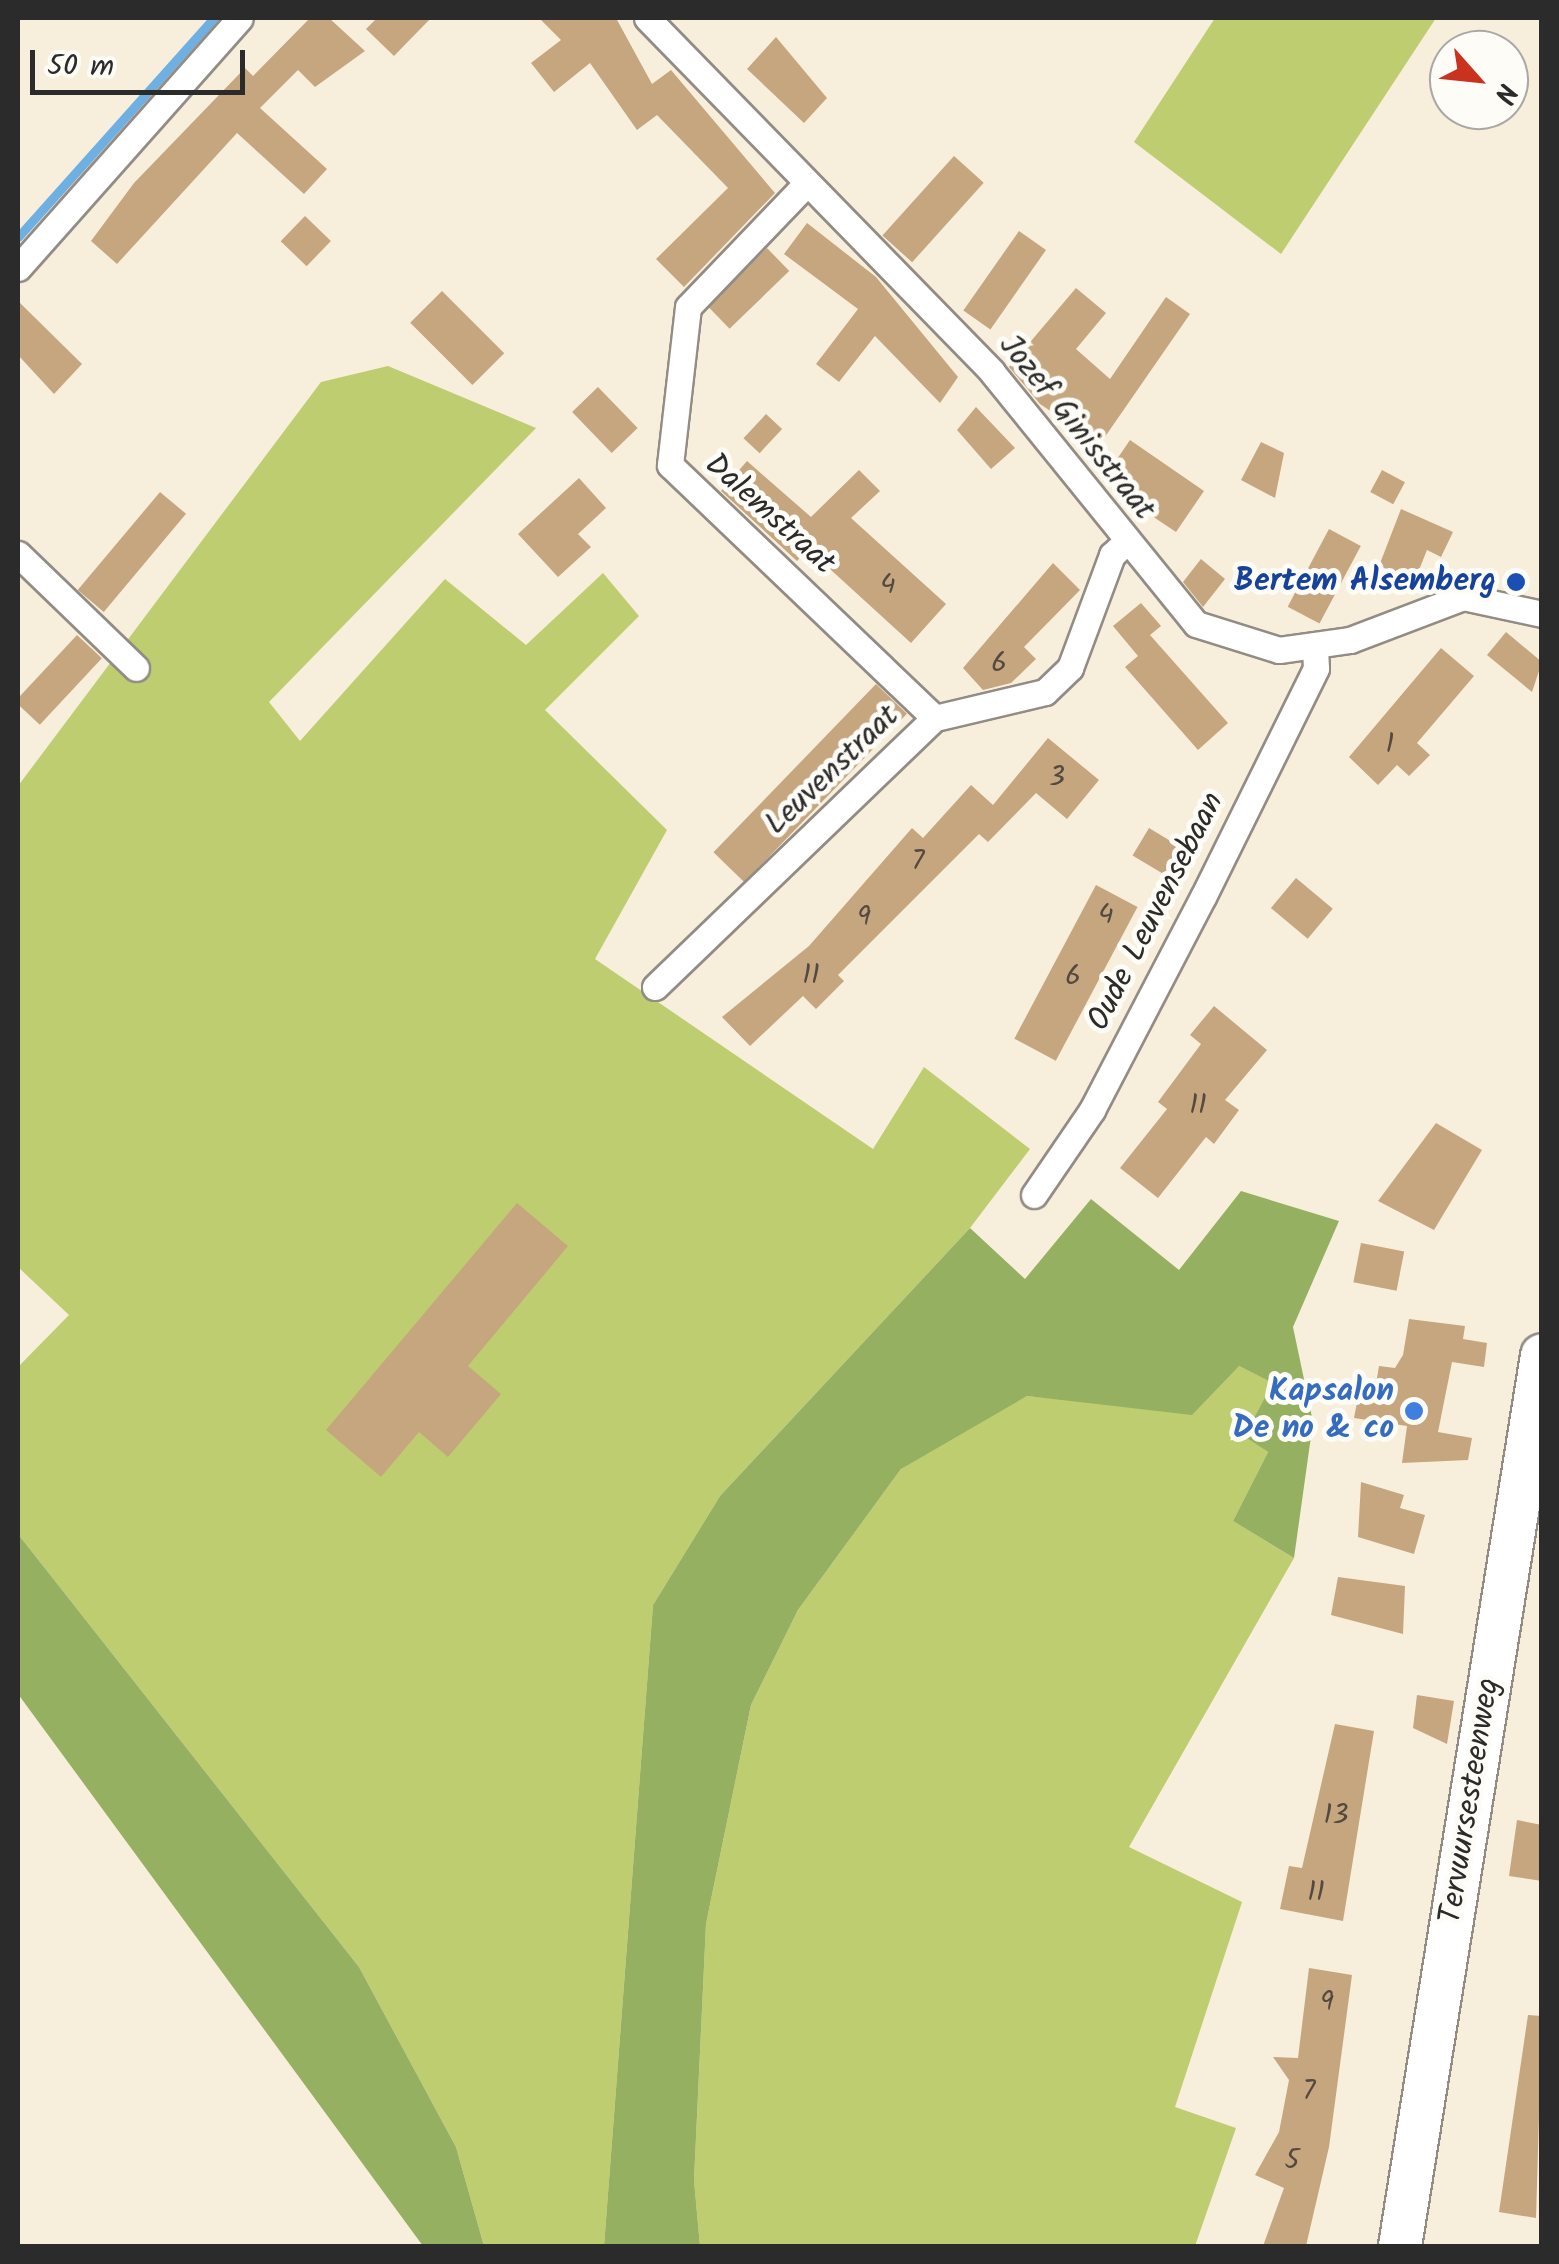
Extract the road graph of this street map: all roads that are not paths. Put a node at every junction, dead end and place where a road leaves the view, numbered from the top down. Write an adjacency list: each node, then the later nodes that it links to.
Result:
1 (240, 18): 4 (street)
2 (647, 18): 3 (street, Jozef Ginisstraat)
3 (806, 184): 5 (street, Jozef Ginisstraat); 10 (street, Dalemstraat)
4 (18, 268)
5 (1126, 542): 8 (street, Jozef Ginisstraat); 10 (street, Leuvenstraat)
6 (18, 554): 9 (street)
7 (1542, 614): 8 (street, Jozef Ginisstraat)
8 (1315, 649): 12 (street, Oude Leuvensebaan)
9 (136, 668)
10 (934, 718): 11 (street, Leuvenstraat)
11 (655, 987)
12 (1034, 1195)
13 (1542, 1355): 14 (main road, Tervuursesteenweg)
14 (1400, 2246)

